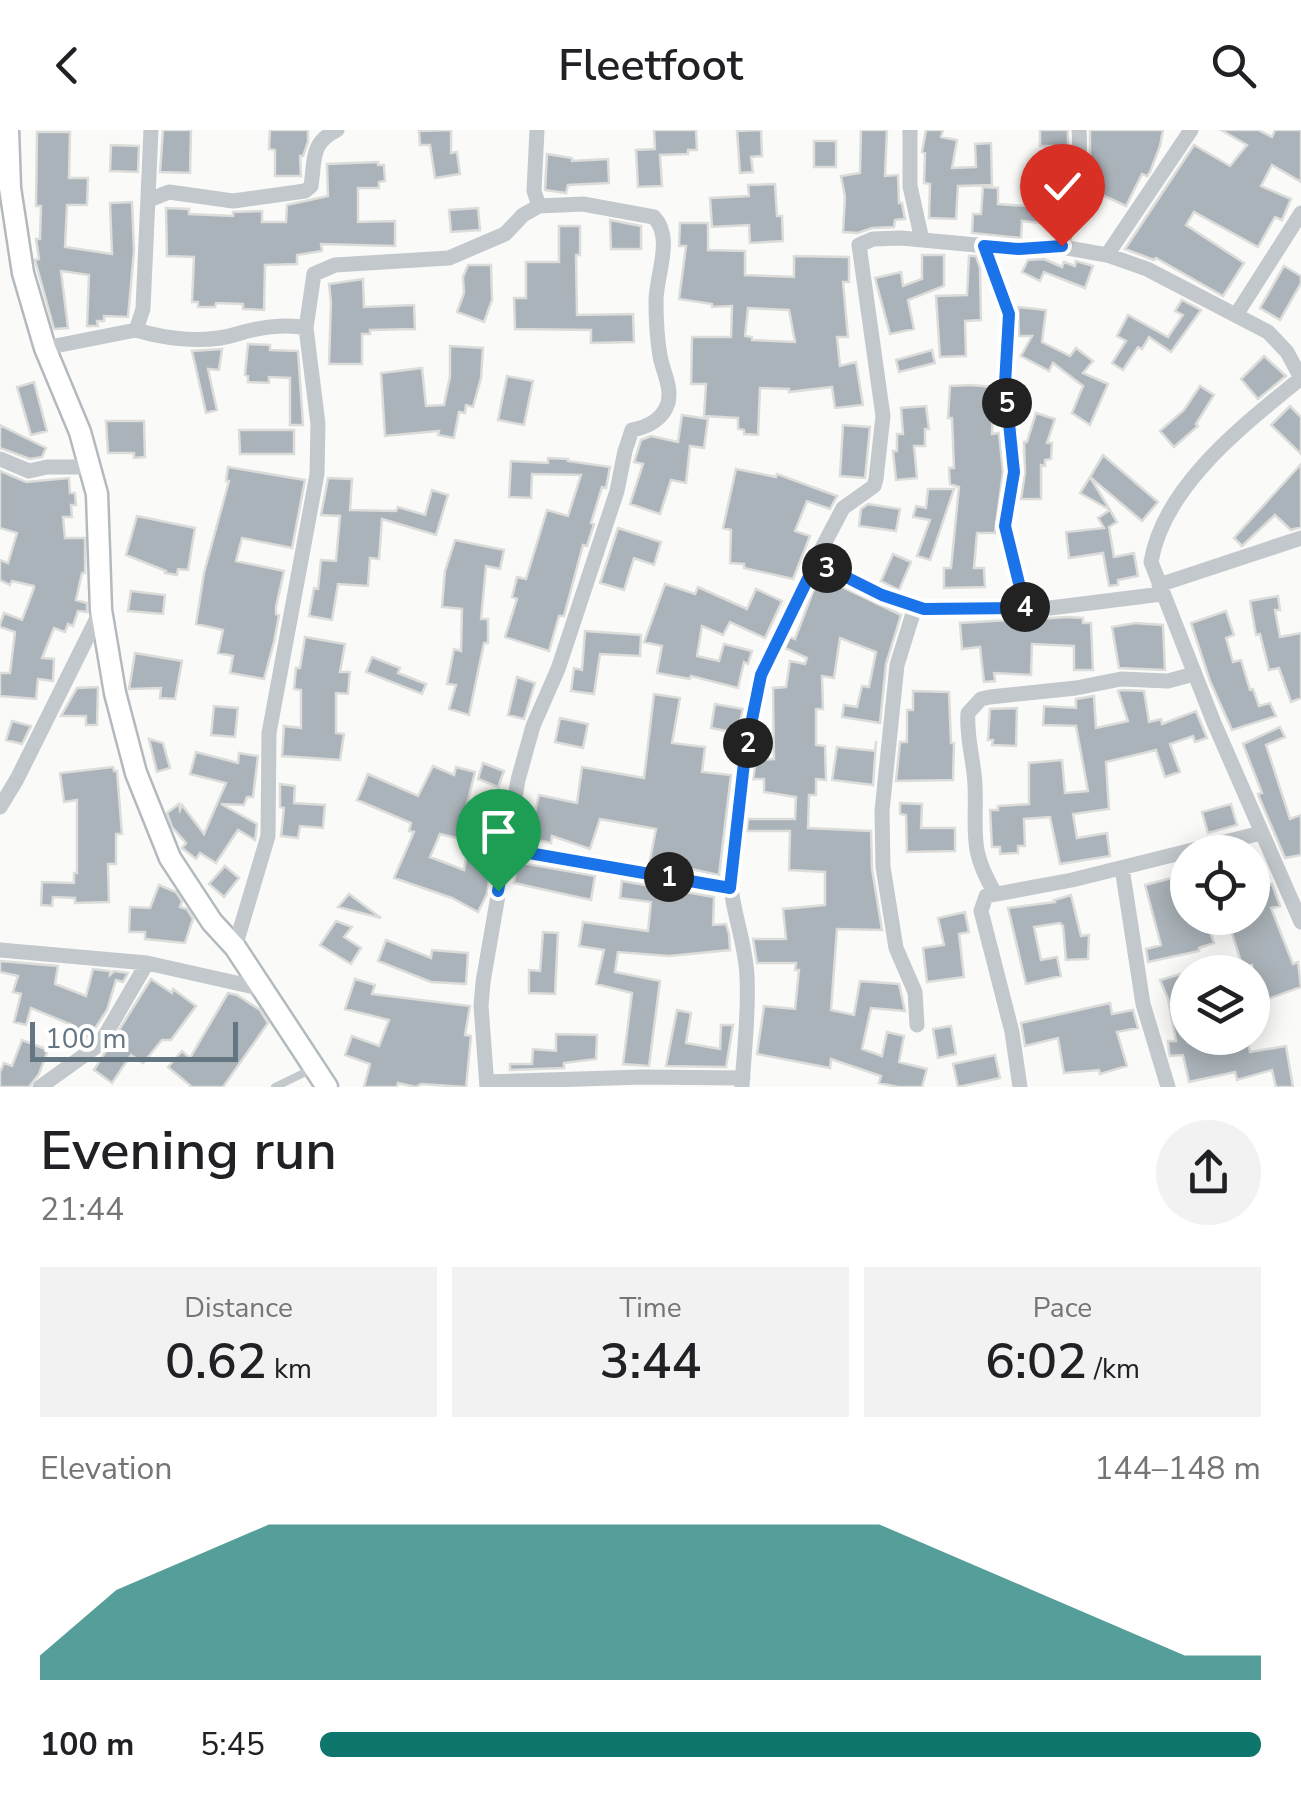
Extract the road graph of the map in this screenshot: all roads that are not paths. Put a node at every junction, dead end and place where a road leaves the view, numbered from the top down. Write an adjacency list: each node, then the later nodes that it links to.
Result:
1 (8, 130): 8 (street)
2 (151, 130): 9 (street)
3 (337, 130): 9 (street)
4 (537, 130): 10 (street)
5 (910, 130): 12 (street)
6 (1079, 130): 14 (street)
7 (1191, 130): 15 (street)
8 (5, 155): 19 (street)
9 (149, 200): 18 (street)
10 (539, 206): 17 (street); 32 (street)
11 (1301, 213): 16 (street)
12 (922, 240): 13 (street); 24 (street)
13 (984, 246): 14 (street); 27 (street)
14 (1062, 246): 15 (street)
15 (1107, 255): 16 (street)
16 (1236, 315): 20 (street)
17 (306, 328): 18 (street); 37 (street)
18 (136, 330): 19 (street)
19 (45, 348): 22 (street)
20 (1301, 378): 25 (street)
21 (0, 459): 22 (street)
22 (90, 467): 28 (street)
23 (1301, 538): 25 (street)
24 (816, 562): 26 (street); 34 (street)
25 (1160, 590): 27 (street); 29 (street)
26 (915, 607): 27 (street); 41 (street)
27 (1025, 608)
28 (101, 610): 30 (street); 37 (street)
29 (1194, 674): 31 (street); 35 (street)
30 (0, 806)
31 (1261, 833): 33 (street); 36 (street)
32 (506, 849): 34 (street); 45 (street)
33 (1122, 868): 35 (street); 50 (street)
34 (730, 888): 44 (street)
35 (994, 893): 49 (street)
36 (1301, 922)
37 (235, 947): 40 (street)
38 (0, 950): 39 (street)
39 (147, 962): 40 (street); 46 (street)
40 (259, 988): 42 (street)
41 (917, 1024)
42 (314, 1068): 47 (lane); 48 (street)
43 (641, 1082): 44 (street); 45 (street)
44 (742, 1082)
45 (488, 1084)
46 (40, 1087)
47 (276, 1087)
48 (326, 1087)
49 (1020, 1087)
50 (1168, 1087)

